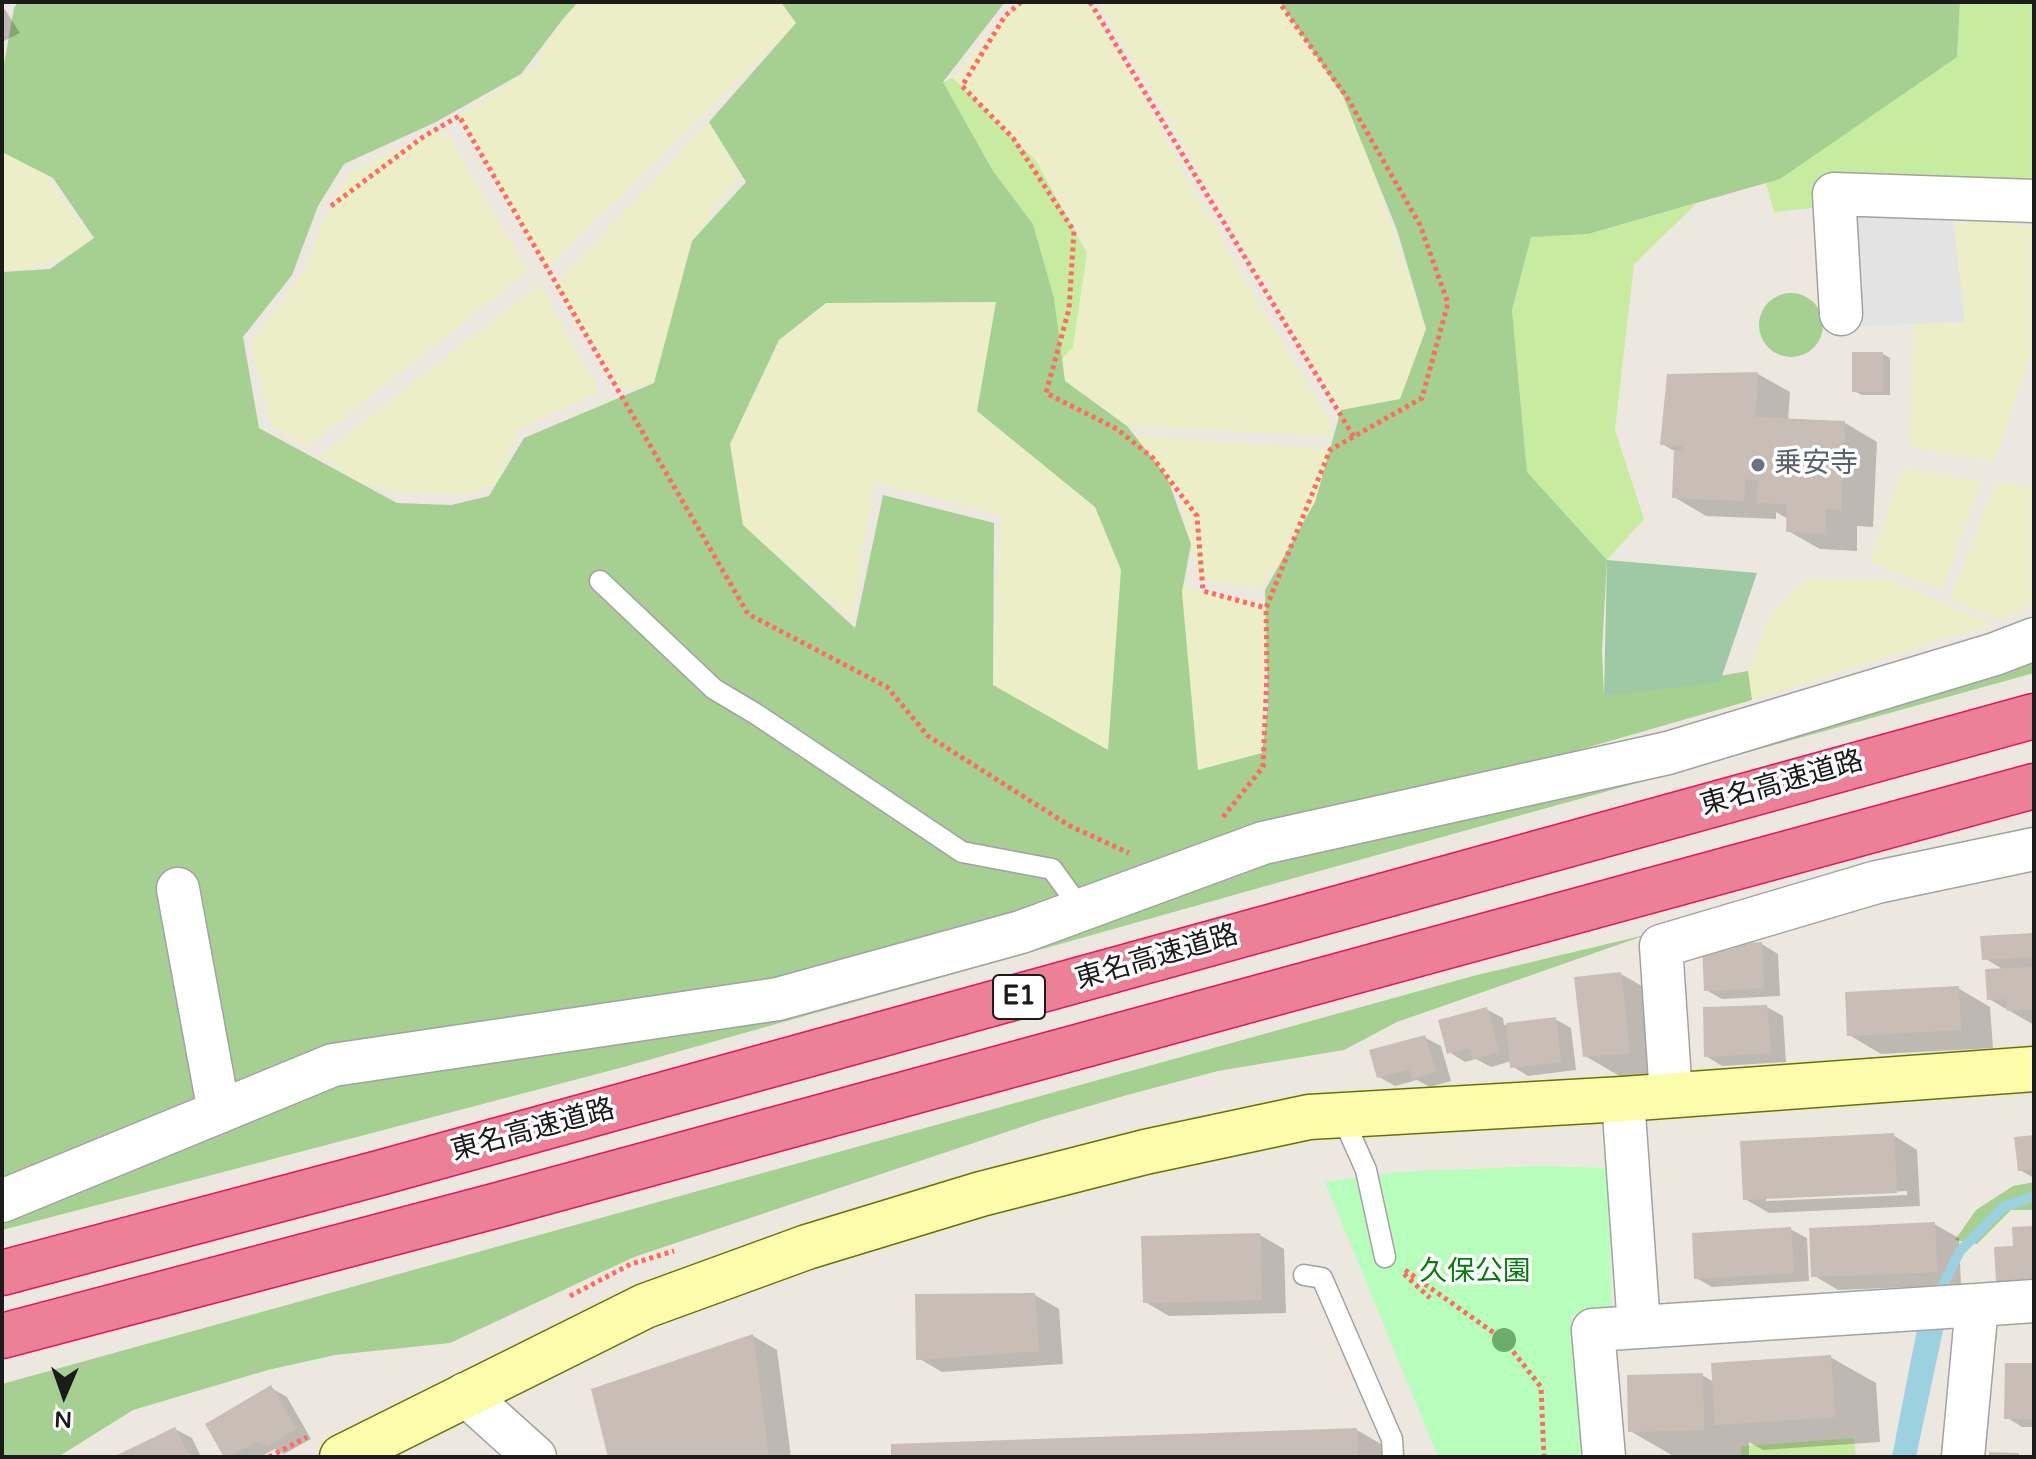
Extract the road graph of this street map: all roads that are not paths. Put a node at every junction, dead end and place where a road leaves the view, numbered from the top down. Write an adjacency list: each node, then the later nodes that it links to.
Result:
1 (2034, 201): 2 (street)
2 (1841, 314)
3 (600, 581): 9 (lane)
4 (2034, 639): 9 (street)
5 (2034, 716): 17 (highway, 東名高速道路 / E1)
6 (2034, 786): 22 (highway, E1)
7 (2034, 849): 11 (street)
8 (178, 889): 13 (street)
9 (1081, 909): 13 (street)
10 (2034, 1069): 11 (street)
11 (1671, 1096): 12 (street)
12 (1623, 1099): 14 (street); 21 (street)
13 (219, 1112): 15 (street)
14 (1342, 1116): 16 (lane); 23 (street)
15 (2, 1201)
16 (1385, 1257)
17 (2, 1273)
18 (1304, 1275): 26 (lane)
19 (2034, 1301): 20 (street)
20 (1977, 1305): 21 (street); 28 (street)
21 (1639, 1327): 27 (street)
22 (2, 1336)
23 (465, 1394): 24 (street); 25 (street)
24 (342, 1457)
25 (535, 1457)
26 (1393, 1457)
27 (1604, 1457)
28 (1963, 1457)

